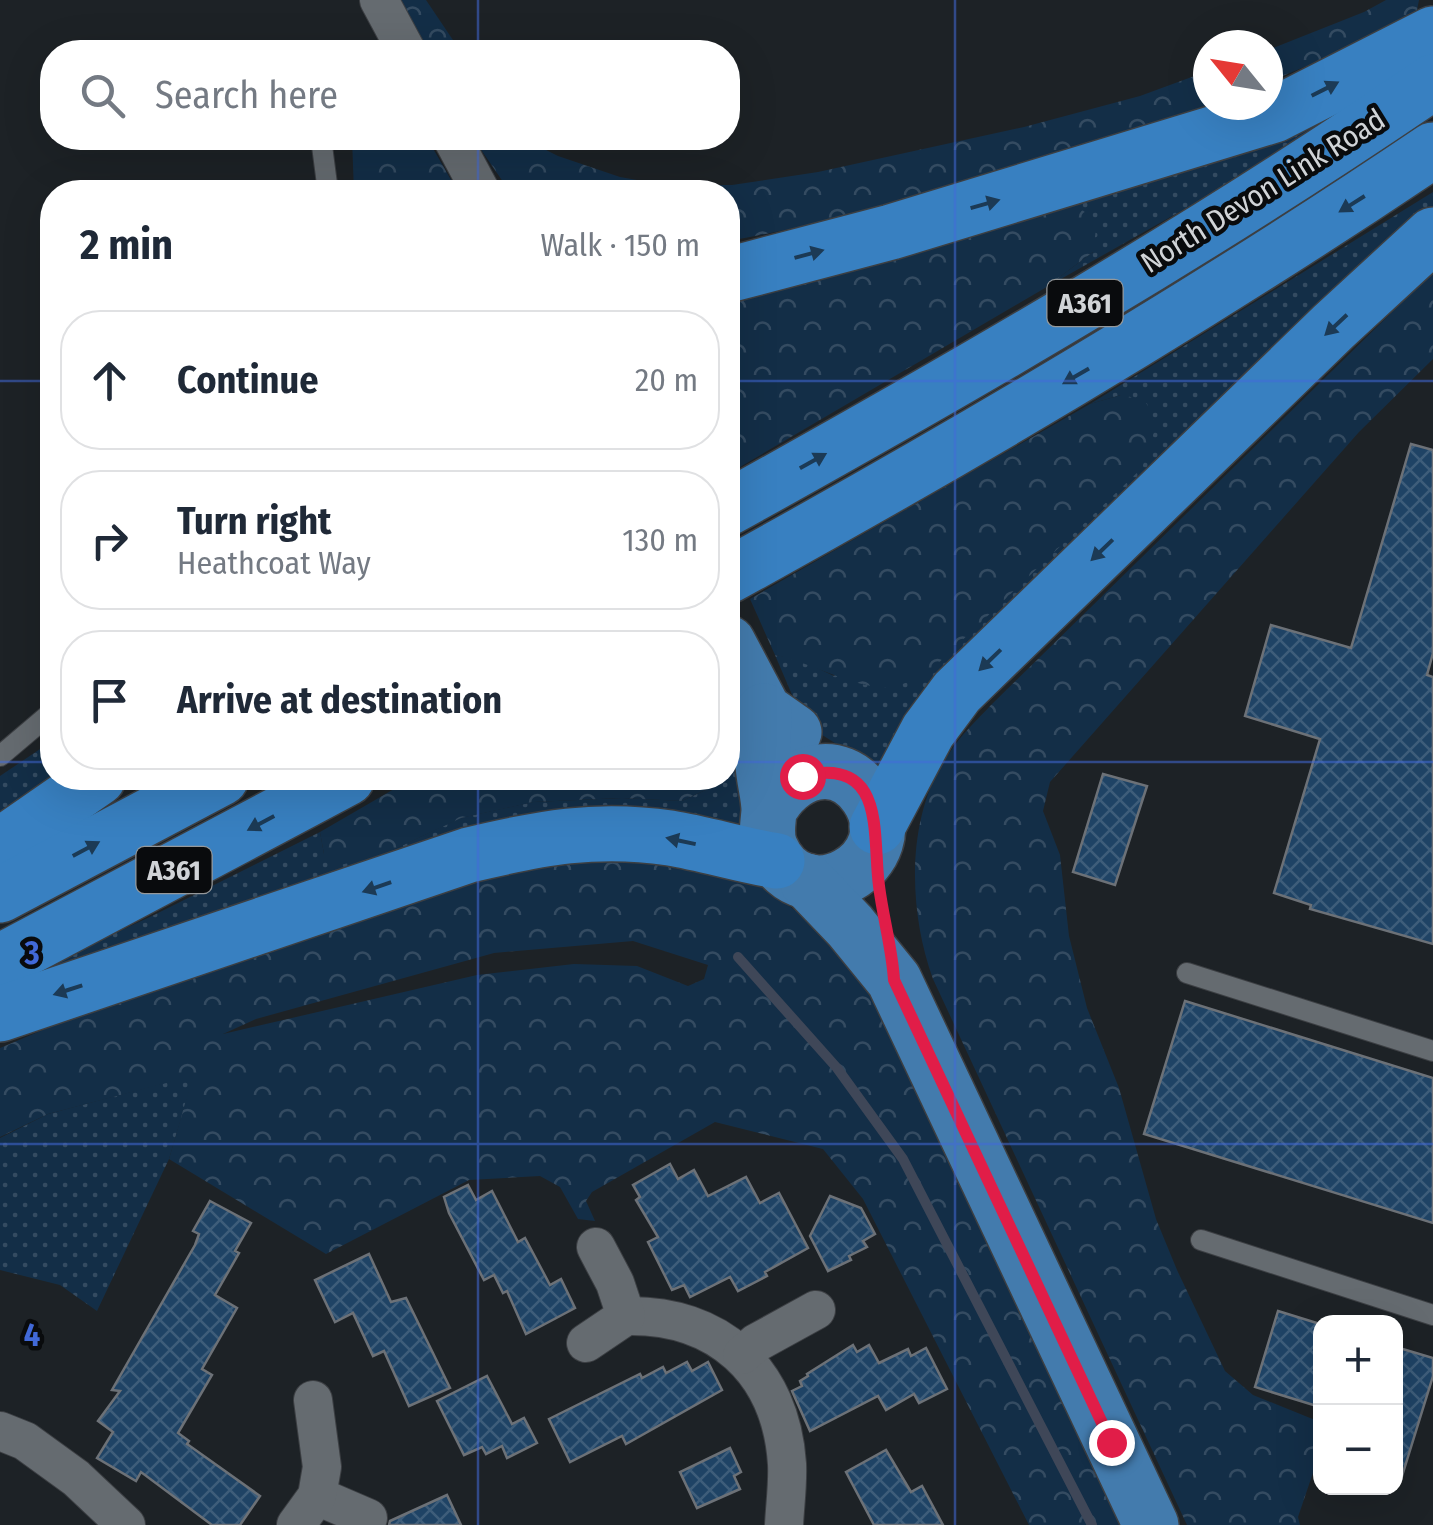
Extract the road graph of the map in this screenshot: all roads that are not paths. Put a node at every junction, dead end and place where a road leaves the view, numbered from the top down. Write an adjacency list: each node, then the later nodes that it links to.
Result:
1 (379, 0): 3 (street)
2 (1433, 34): 11 (highway, one-way to 2)
3 (399, 40)
4 (1433, 82): 12 (highway, North Devon Link Road / A361, one-way to 4)
5 (323, 150): 8 (lane)
6 (459, 150): 9 (street)
7 (1433, 150): 13 (highway, North Devon Link Road / A361, one-way to 13)
8 (326, 180)
9 (475, 180)
10 (1433, 235): 21 (highway, one-way to 21)
11 (740, 272)
12 (740, 501)
13 (740, 569)
14 (746, 678): 17 (main road); 23 (main road)
15 (40, 722): 16 (lane)
16 (0, 756)
17 (835, 774): 21 (main road); 23 (main road)
18 (81, 790): 22 (highway)
19 (198, 790): 24 (highway, A361, one-way to 19)
20 (325, 790): 25 (highway, A361, one-way to 25)
21 (876, 835): 23 (main road); 27 (main road)
22 (0, 846)
23 (784, 851): 27 (main road); 28 (highway, one-way to 28)
24 (0, 895)
25 (0, 962)
26 (1188, 972): 29 (lane)
27 (894, 980): 43 (main road)
28 (0, 1014)
29 (1433, 1051)
30 (1200, 1240): 33 (lane)
31 (596, 1247): 34 (street)
32 (816, 1310): 36 (street)
33 (1433, 1315)
34 (626, 1316): 35 (street); 36 (street)
35 (586, 1343)
36 (742, 1356): 42 (street)
37 (314, 1400): 39 (street)
38 (0, 1431): 41 (street)
39 (307, 1511): 40 (street)
40 (368, 1518)
41 (126, 1525)
42 (784, 1525)
43 (1151, 1525)

